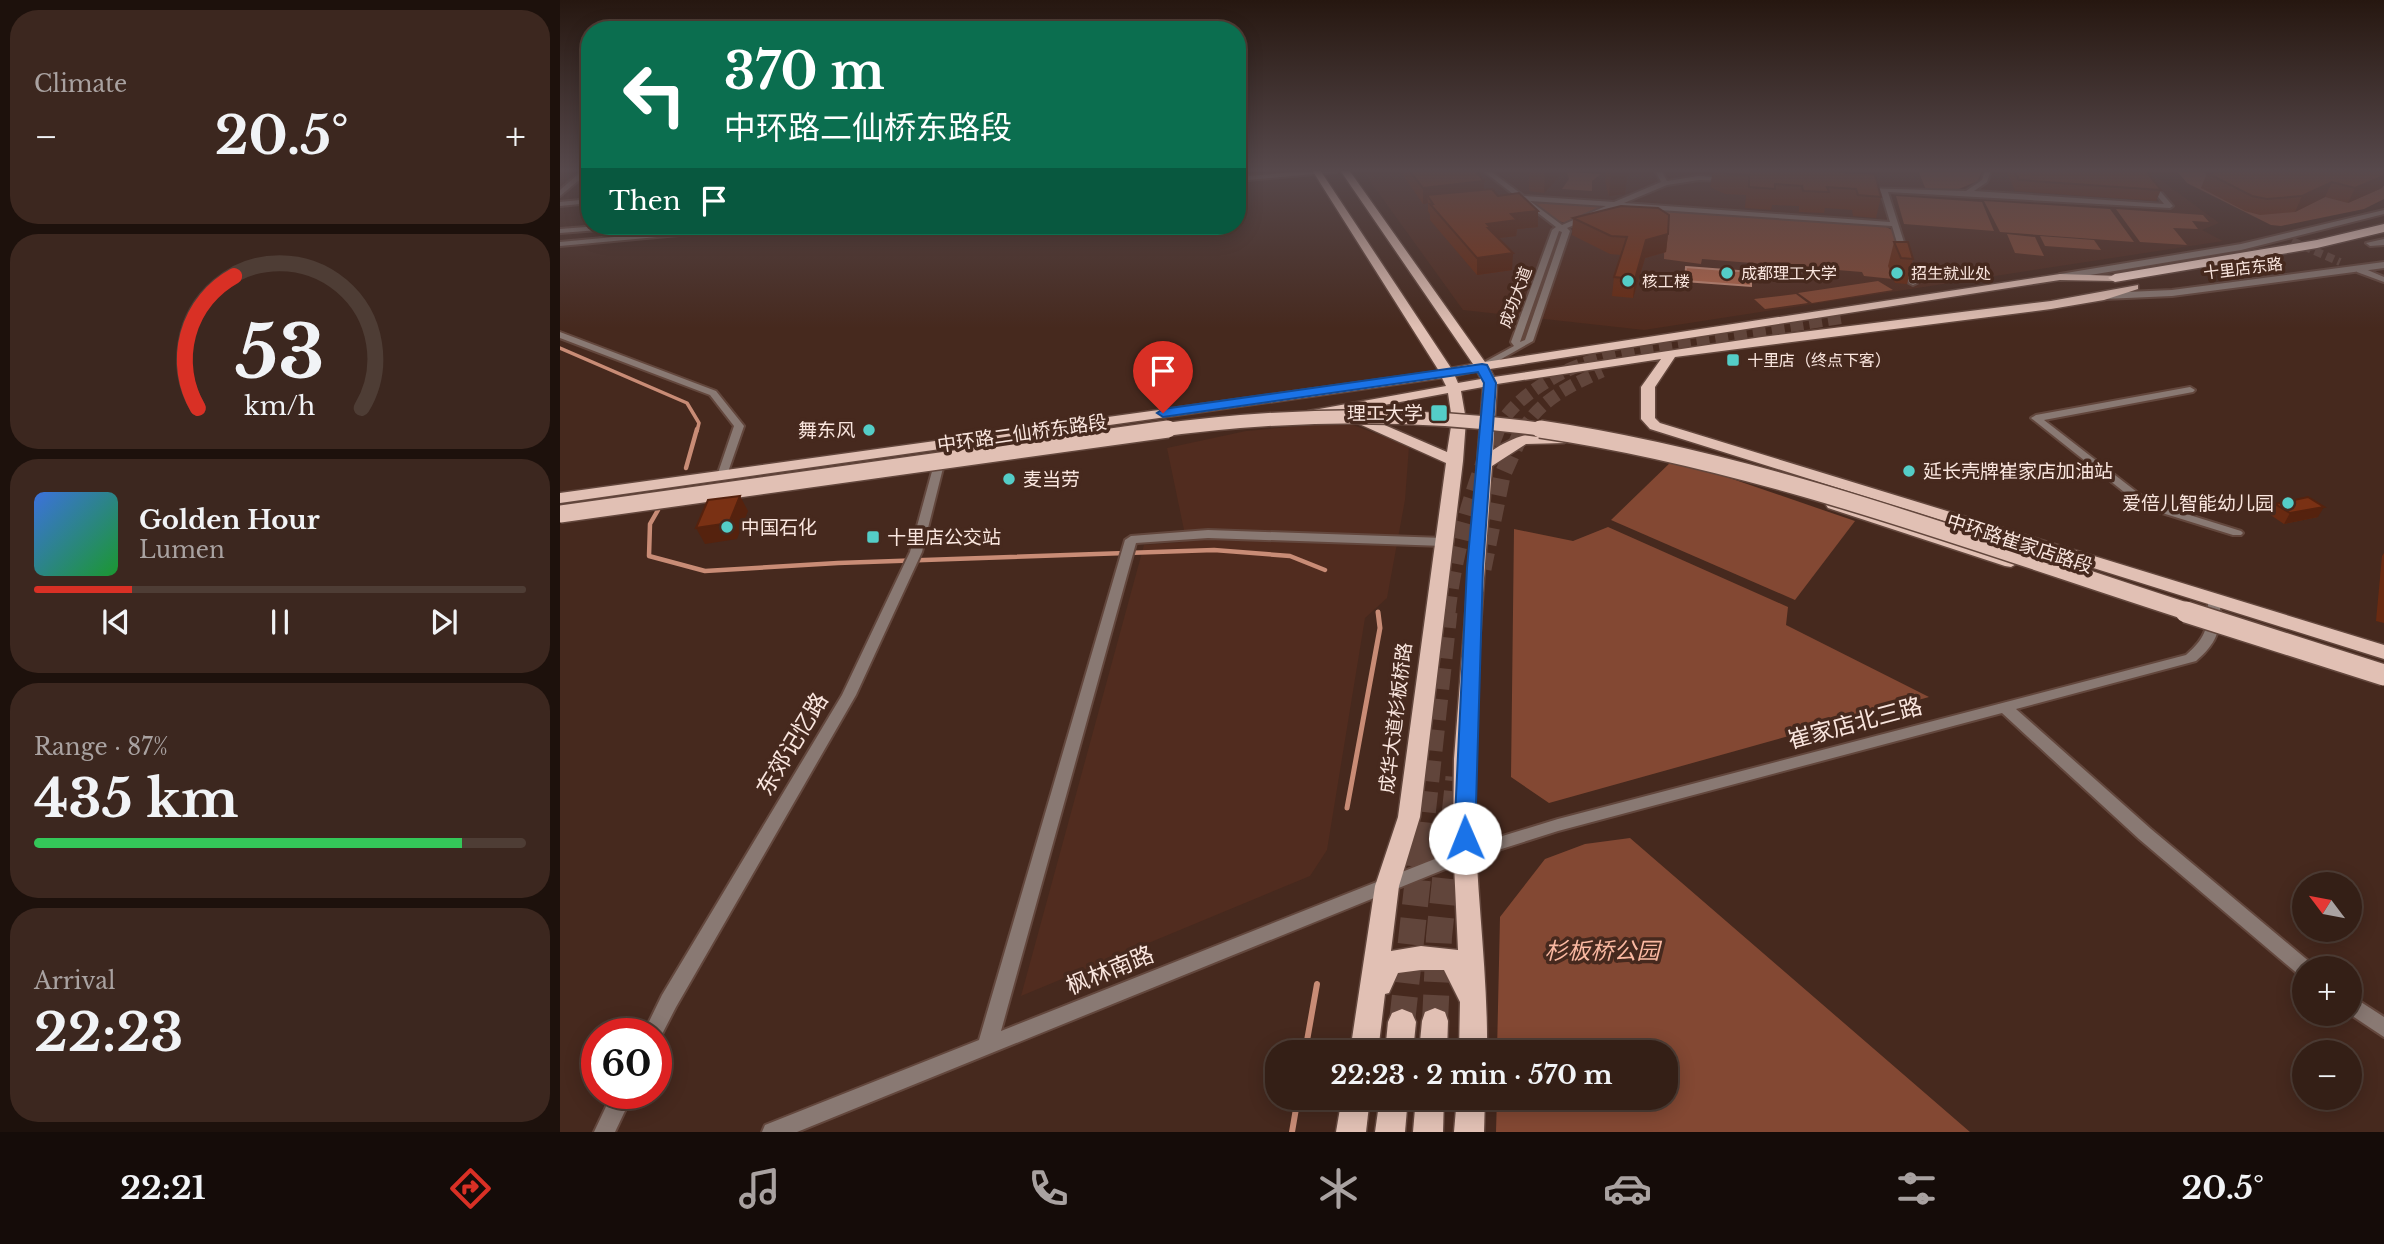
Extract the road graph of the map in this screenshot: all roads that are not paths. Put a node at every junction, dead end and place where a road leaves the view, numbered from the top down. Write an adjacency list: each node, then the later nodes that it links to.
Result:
1 (1350, 223): 28 (main road)
2 (1377, 223): 27 (main road)
3 (1555, 223): 8 (street)
4 (1574, 223): 8 (street)
5 (1877, 223): 7 (street)
6 (2347, 223): 18 (street, 十里店东路)
7 (1894, 224): 21 (street)
8 (1562, 228): 32 (street, 成功大道)
9 (2384, 228): 19 (highway)
10 (581, 229): 11 (street)
11 (560, 231)
12 (657, 235): 14 (street)
13 (2379, 241): 22 (highway)
14 (560, 244)
15 (2340, 262): 17 (street)
16 (2384, 265): 17 (street, 十里店东路)
17 (2360, 270): 20 (street); 23 (street, 十里店东路)
18 (2060, 278): 19 (main road); 24 (main road)
19 (2115, 278): 22 (main road)
20 (2384, 281)
21 (1913, 283)
22 (2134, 287): 23 (main road)
23 (2104, 296): 26 (main road)
24 (1861, 307): 25 (main road); 26 (main road)
25 (1749, 324): 30 (main road); 32 (main road)
26 (1885, 327): 30 (main road)
27 (1445, 331): 28 (main road); 32 (main road)
28 (1421, 332): 33 (main road)
29 (560, 335): 39 (street)
30 (1762, 341): 31 (main road)
31 (1670, 355): 32 (main road); 46 (main road, 中环路崔家店路段)
32 (1486, 375): 33 (main road, 中环路二仙桥东路段); 37 (main road)
33 (1451, 381): 35 (main road, 中环路二仙桥东路段); 36 (main road, 成华大道杉板桥路); 39 (main road, 中环路二仙桥东路段)
34 (2190, 390): 44 (street)
35 (1317, 414): 36 (main road); 38 (main road, 中环路二仙桥东路段)
36 (1455, 461): 45 (main road, 成华大道杉板桥路)
37 (1486, 463): 47 (main road, 中环路崔家店路段); 53 (main road)
38 (939, 464): 43 (main road, 中环路二仙桥东路段); 59 (street, 东郊记忆路)
39 (723, 473): 40 (main road, 中环路二仙桥东路段)
40 (560, 498)
41 (560, 506): 49 (main road)
42 (560, 514): 50 (main road, bridge)
43 (560, 522)
44 (2237, 533)
45 (1444, 542): 54 (main road, 成华大道杉板桥路); 67 (street)
46 (2214, 599): 47 (street); 48 (main road, 中环路崔家店路段)
47 (2214, 627): 51 (main road, 中环路崔家店路段); 52 (street, 崔家店北三路)
48 (2384, 652)
49 (2384, 663)
50 (2384, 675)
51 (2384, 682)
52 (2004, 707): 53 (street, 崔家店北三路); 55 (street)
53 (1465, 853): 54 (street, 枫林南路); 57 (main road)
54 (1387, 886): 56 (main road, 成华大道杉板桥路); 67 (street, 枫林南路)
55 (2292, 958)
56 (1372, 1002): 57 (main road); 63 (main road, 成华大道杉板桥路)
57 (1475, 1004): 66 (main road)
58 (2362, 1012): 62 (street)
59 (661, 1018)
60 (1435, 1021): 65 (main road)
61 (1402, 1022): 64 (main road)
62 (2384, 1028)
63 (1366, 1040)
64 (1400, 1040)
65 (1434, 1040)
66 (1474, 1040)
67 (986, 1046): 74 (street, 枫林南路)
68 (616, 1109): 73 (street)
69 (1354, 1110): 75 (main road)
70 (1393, 1110): 76 (main road)
71 (1429, 1110): 77 (main road)
72 (1470, 1110): 78 (main road)
73 (604, 1132)
74 (772, 1132)
75 (1351, 1132)
76 (1390, 1132)
77 (1428, 1132)
78 (1469, 1132)

